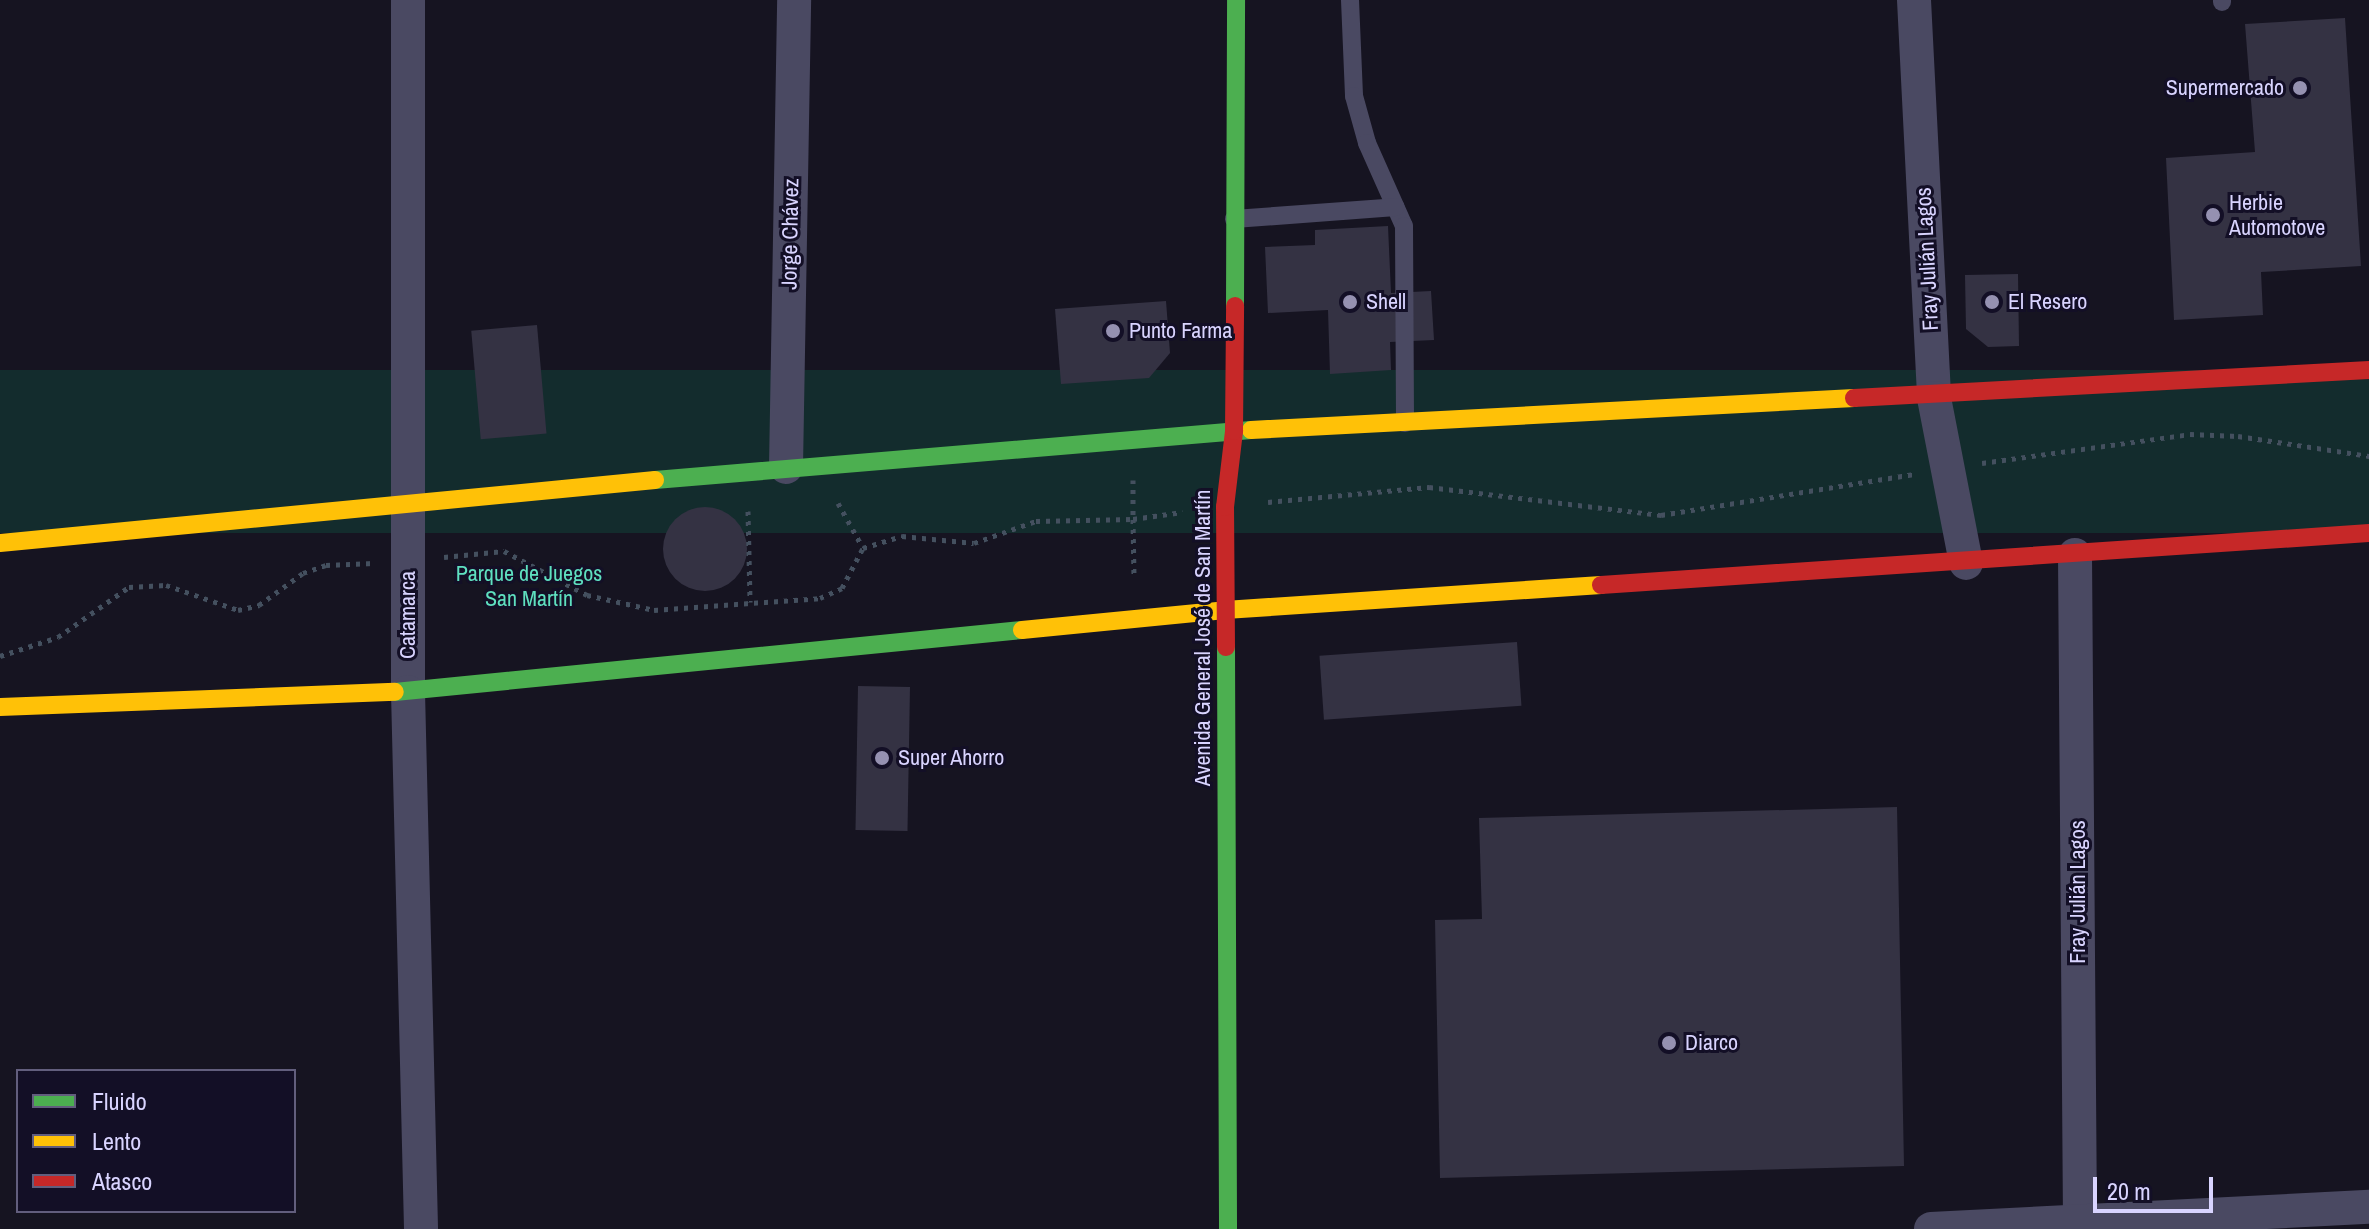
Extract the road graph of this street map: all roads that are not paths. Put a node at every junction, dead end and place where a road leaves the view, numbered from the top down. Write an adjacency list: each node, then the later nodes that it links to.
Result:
1 (408, 0): 13 (street, Catamarca)
2 (794, 0): 12 (street, Jorge Chávez)
3 (1236, 0): 7 (main road, Avenida General José de San Martín)
4 (1350, 0): 6 (lane)
5 (1914, 0): 9 (street, Fray Julián Lagos)
6 (1396, 207): 7 (lane); 10 (lane)
7 (1234, 219): 11 (main road, Avenida General José de San Martín)
8 (2369, 370): 9 (main road)
9 (1934, 398): 10 (main road); 17 (street, Fray Julián Lagos)
10 (1405, 423): 11 (main road)
11 (1234, 431): 12 (main road); 18 (main road, Avenida General José de San Martín)
12 (786, 467): 13 (main road)
13 (408, 504): 15 (main road); 19 (street, Catamarca)
14 (2369, 533): 16 (main road)
15 (0, 543)
16 (2075, 555): 17 (main road); 22 (street, Fray Julián Lagos)
17 (1966, 563): 18 (main road)
18 (1225, 610): 19 (main road); 24 (main road, Avenida General José de San Martín)
19 (408, 692): 20 (main road); 23 (street, Catamarca)
20 (0, 707)
21 (2369, 1207): 22 (street)
22 (2080, 1226): 25 (street)
23 (421, 1229)
24 (1228, 1229)
25 (1931, 1229)

